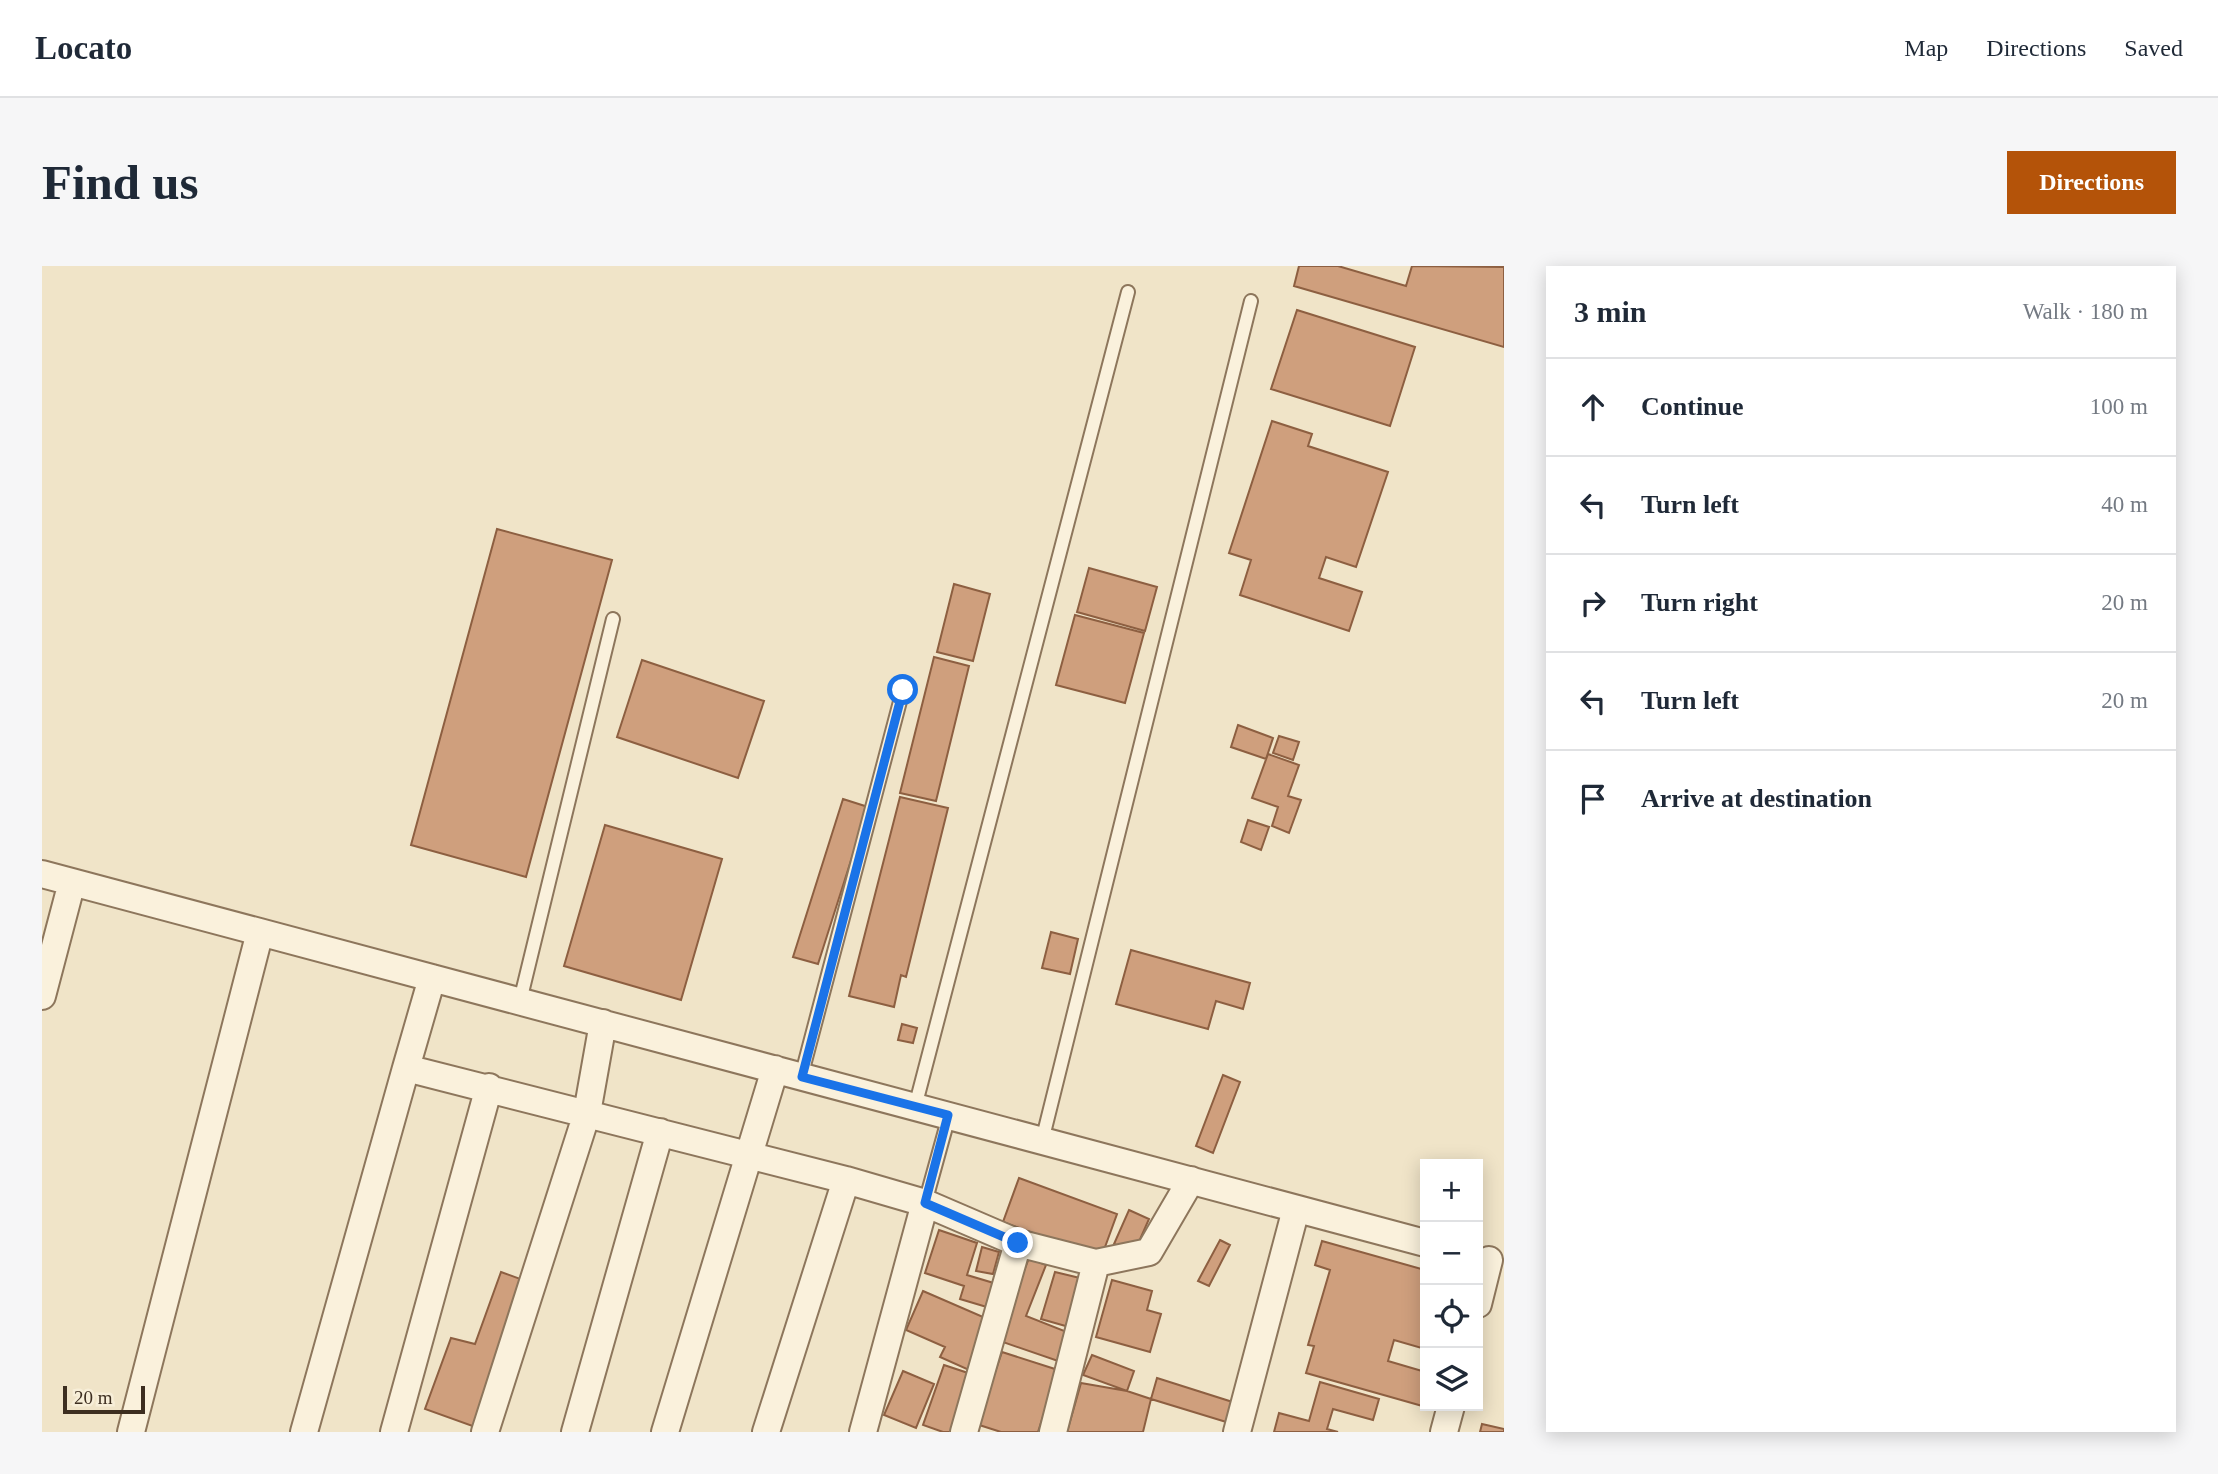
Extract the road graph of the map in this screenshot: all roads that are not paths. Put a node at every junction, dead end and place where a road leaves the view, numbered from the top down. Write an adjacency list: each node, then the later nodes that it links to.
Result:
1 (1128, 292): 16 (lane)
2 (1251, 301): 20 (lane)
3 (613, 619): 10 (lane)
4 (903, 690): 14 (lane)
5 (42, 874): 6 (street)
6 (72, 881): 7 (street); 9 (street)
7 (260, 932): 8 (street); 32 (street)
8 (432, 978): 10 (street); 12 (street)
9 (42, 996)
10 (520, 1001): 11 (street)
11 (603, 1023): 13 (street); 17 (street)
12 (406, 1068): 15 (street); 33 (street)
13 (775, 1069): 14 (street); 21 (street)
14 (802, 1077): 16 (street)
15 (489, 1087): 17 (street); 34 (street)
16 (915, 1107): 18 (street)
17 (587, 1113): 19 (street); 35 (street)
18 (948, 1115): 20 (street); 24 (lane)
19 (660, 1132): 21 (street); 36 (street)
20 (1042, 1141): 23 (street)
21 (750, 1155): 22 (street); 37 (street)
22 (846, 1180): 24 (street); 38 (street)
23 (1191, 1180): 25 (street); 29 (street)
24 (925, 1203): 27 (street); 39 (street)
25 (1296, 1209): 26 (street); 42 (street)
26 (1420, 1242)
27 (1018, 1243): 29 (street); 40 (street)
28 (1490, 1260): 30 (street)
29 (1096, 1263): 41 (street)
30 (1483, 1286)
31 (1450, 1411): 43 (street)
32 (131, 1432)
33 (304, 1432)
34 (394, 1432)
35 (485, 1432)
36 (575, 1432)
37 (665, 1432)
38 (766, 1432)
39 (863, 1432)
40 (964, 1432)
41 (1053, 1432)
42 (1237, 1432)
43 (1444, 1432)

